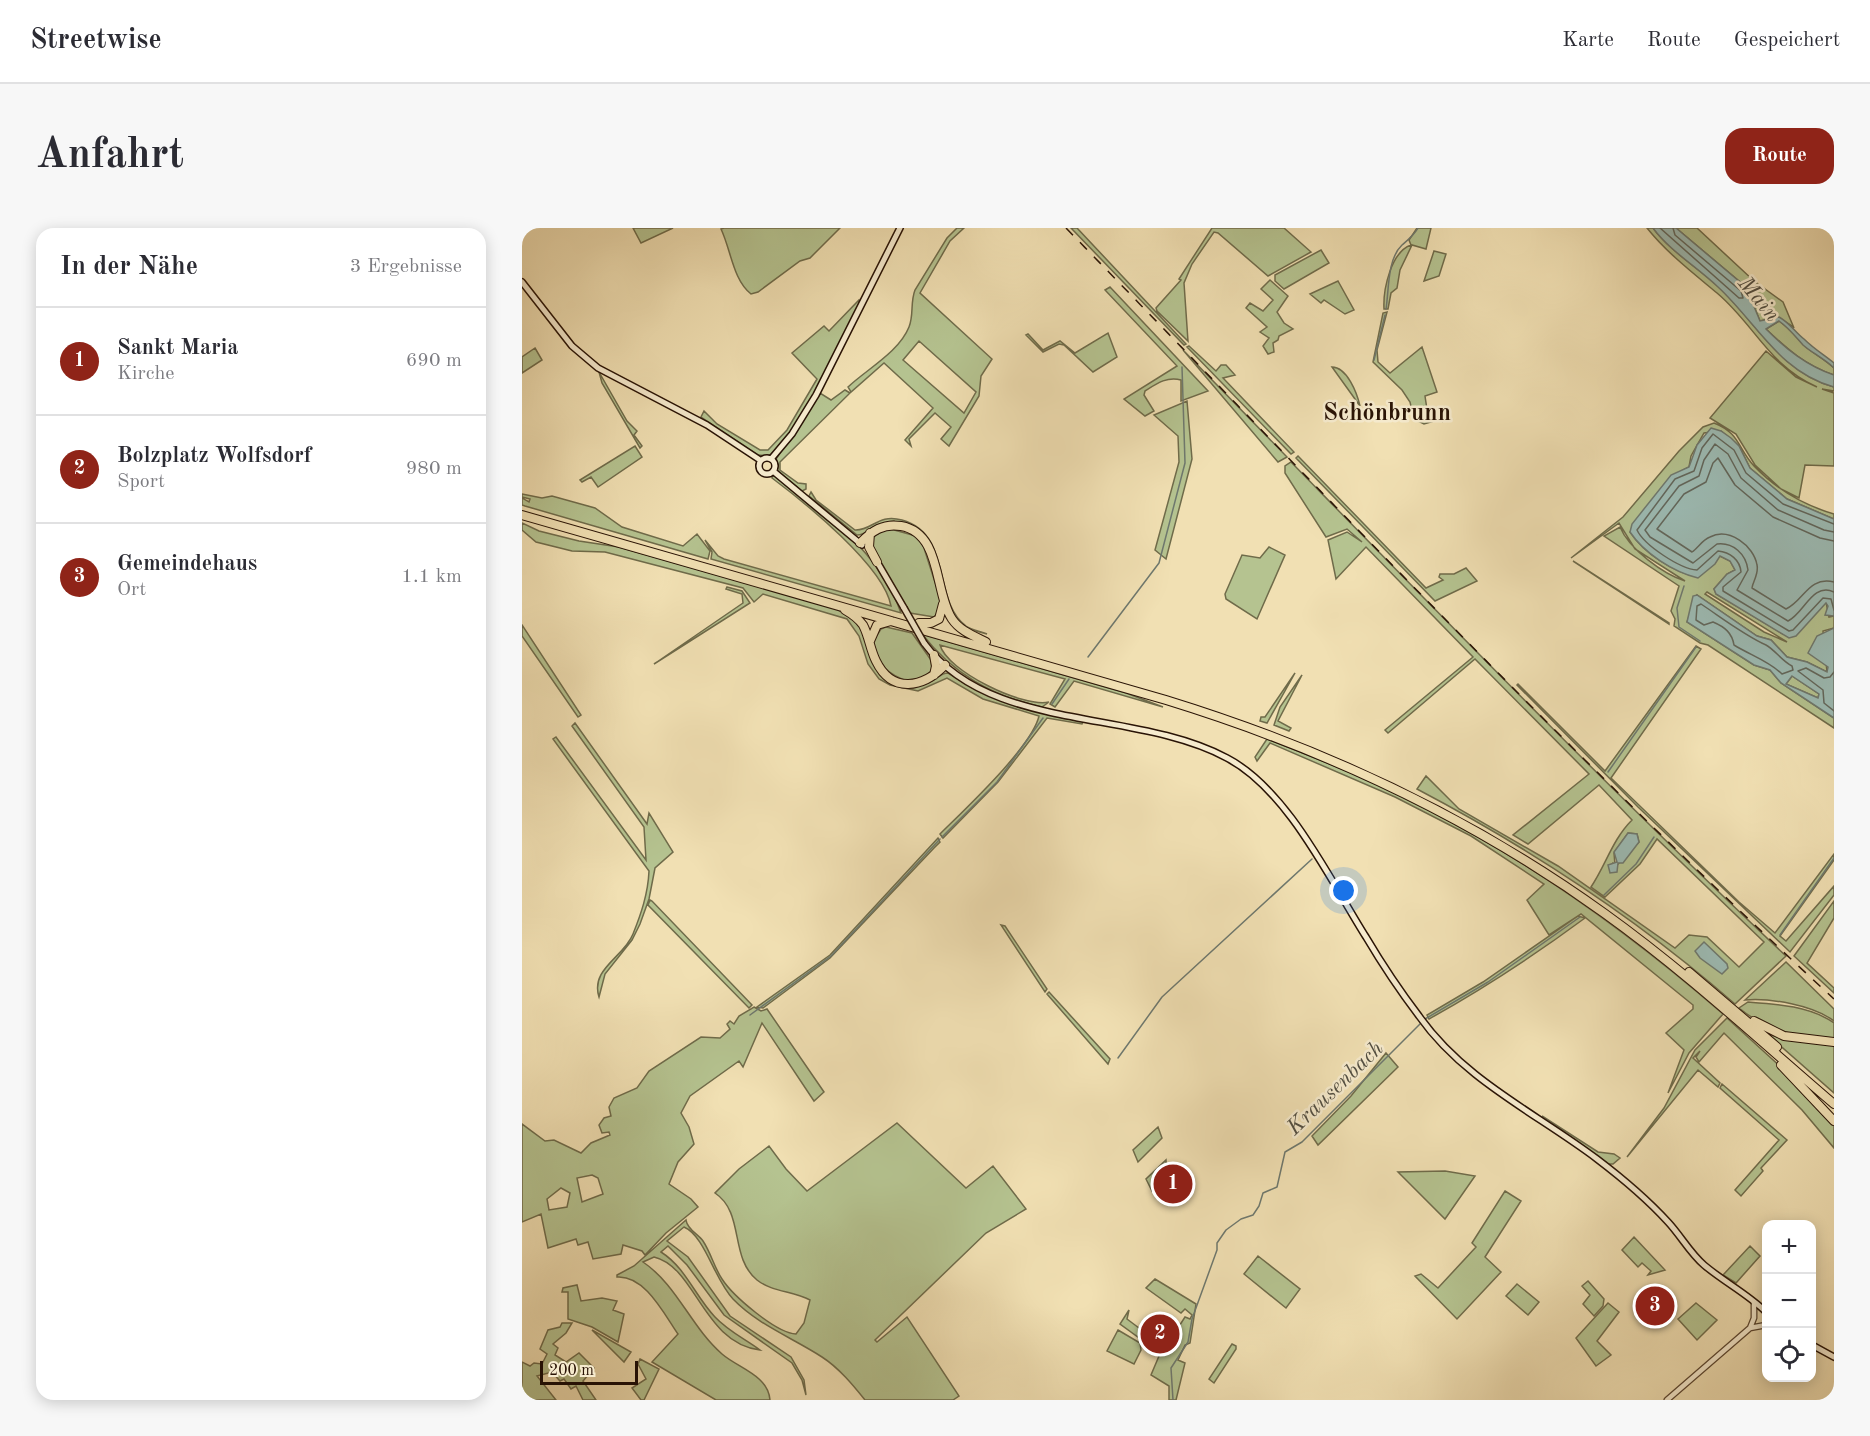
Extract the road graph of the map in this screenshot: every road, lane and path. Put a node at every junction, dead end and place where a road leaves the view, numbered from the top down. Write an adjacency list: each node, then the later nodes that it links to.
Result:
1 (900, 228): 3 (main road)
2 (522, 282): 4 (main road)
3 (771, 459): 4 (main road); 5 (main road)
4 (760, 460): 5 (main road)
5 (773, 471): 11 (main road)
6 (522, 509): 16 (highway)
7 (522, 515): 10 (highway)
8 (870, 533): 11 (highway); 12 (highway); 13 (highway)
9 (606, 543): 10 (highway)
10 (621, 543): 14 (highway)
11 (860, 543): 12 (main road)
12 (877, 562): 19 (main road, bridge)
13 (943, 600): 16 (highway); 17 (highway)
14 (839, 606): 15 (highway); 18 (highway)
15 (891, 621): 18 (highway); 23 (highway)
16 (919, 623): 17 (highway)
17 (986, 642): 22 (highway)
18 (870, 644): 21 (highway)
19 (934, 655): 20 (main road); 21 (highway)
20 (945, 665): 21 (highway); 28 (main road)
21 (933, 678)
22 (1731, 1006): 24 (highway); 25 (highway)
23 (1748, 1029): 26 (highway); 27 (highway)
24 (1834, 1042)
25 (1834, 1097)
26 (1834, 1104)
27 (1834, 1121)
28 (1754, 1301): 29 (main road); 31 (street)
29 (1762, 1308)
30 (1762, 1326): 31 (street)
31 (1750, 1328): 34 (street)
32 (1816, 1348): 33 (main road)
33 (1834, 1357)
34 (1667, 1400)

